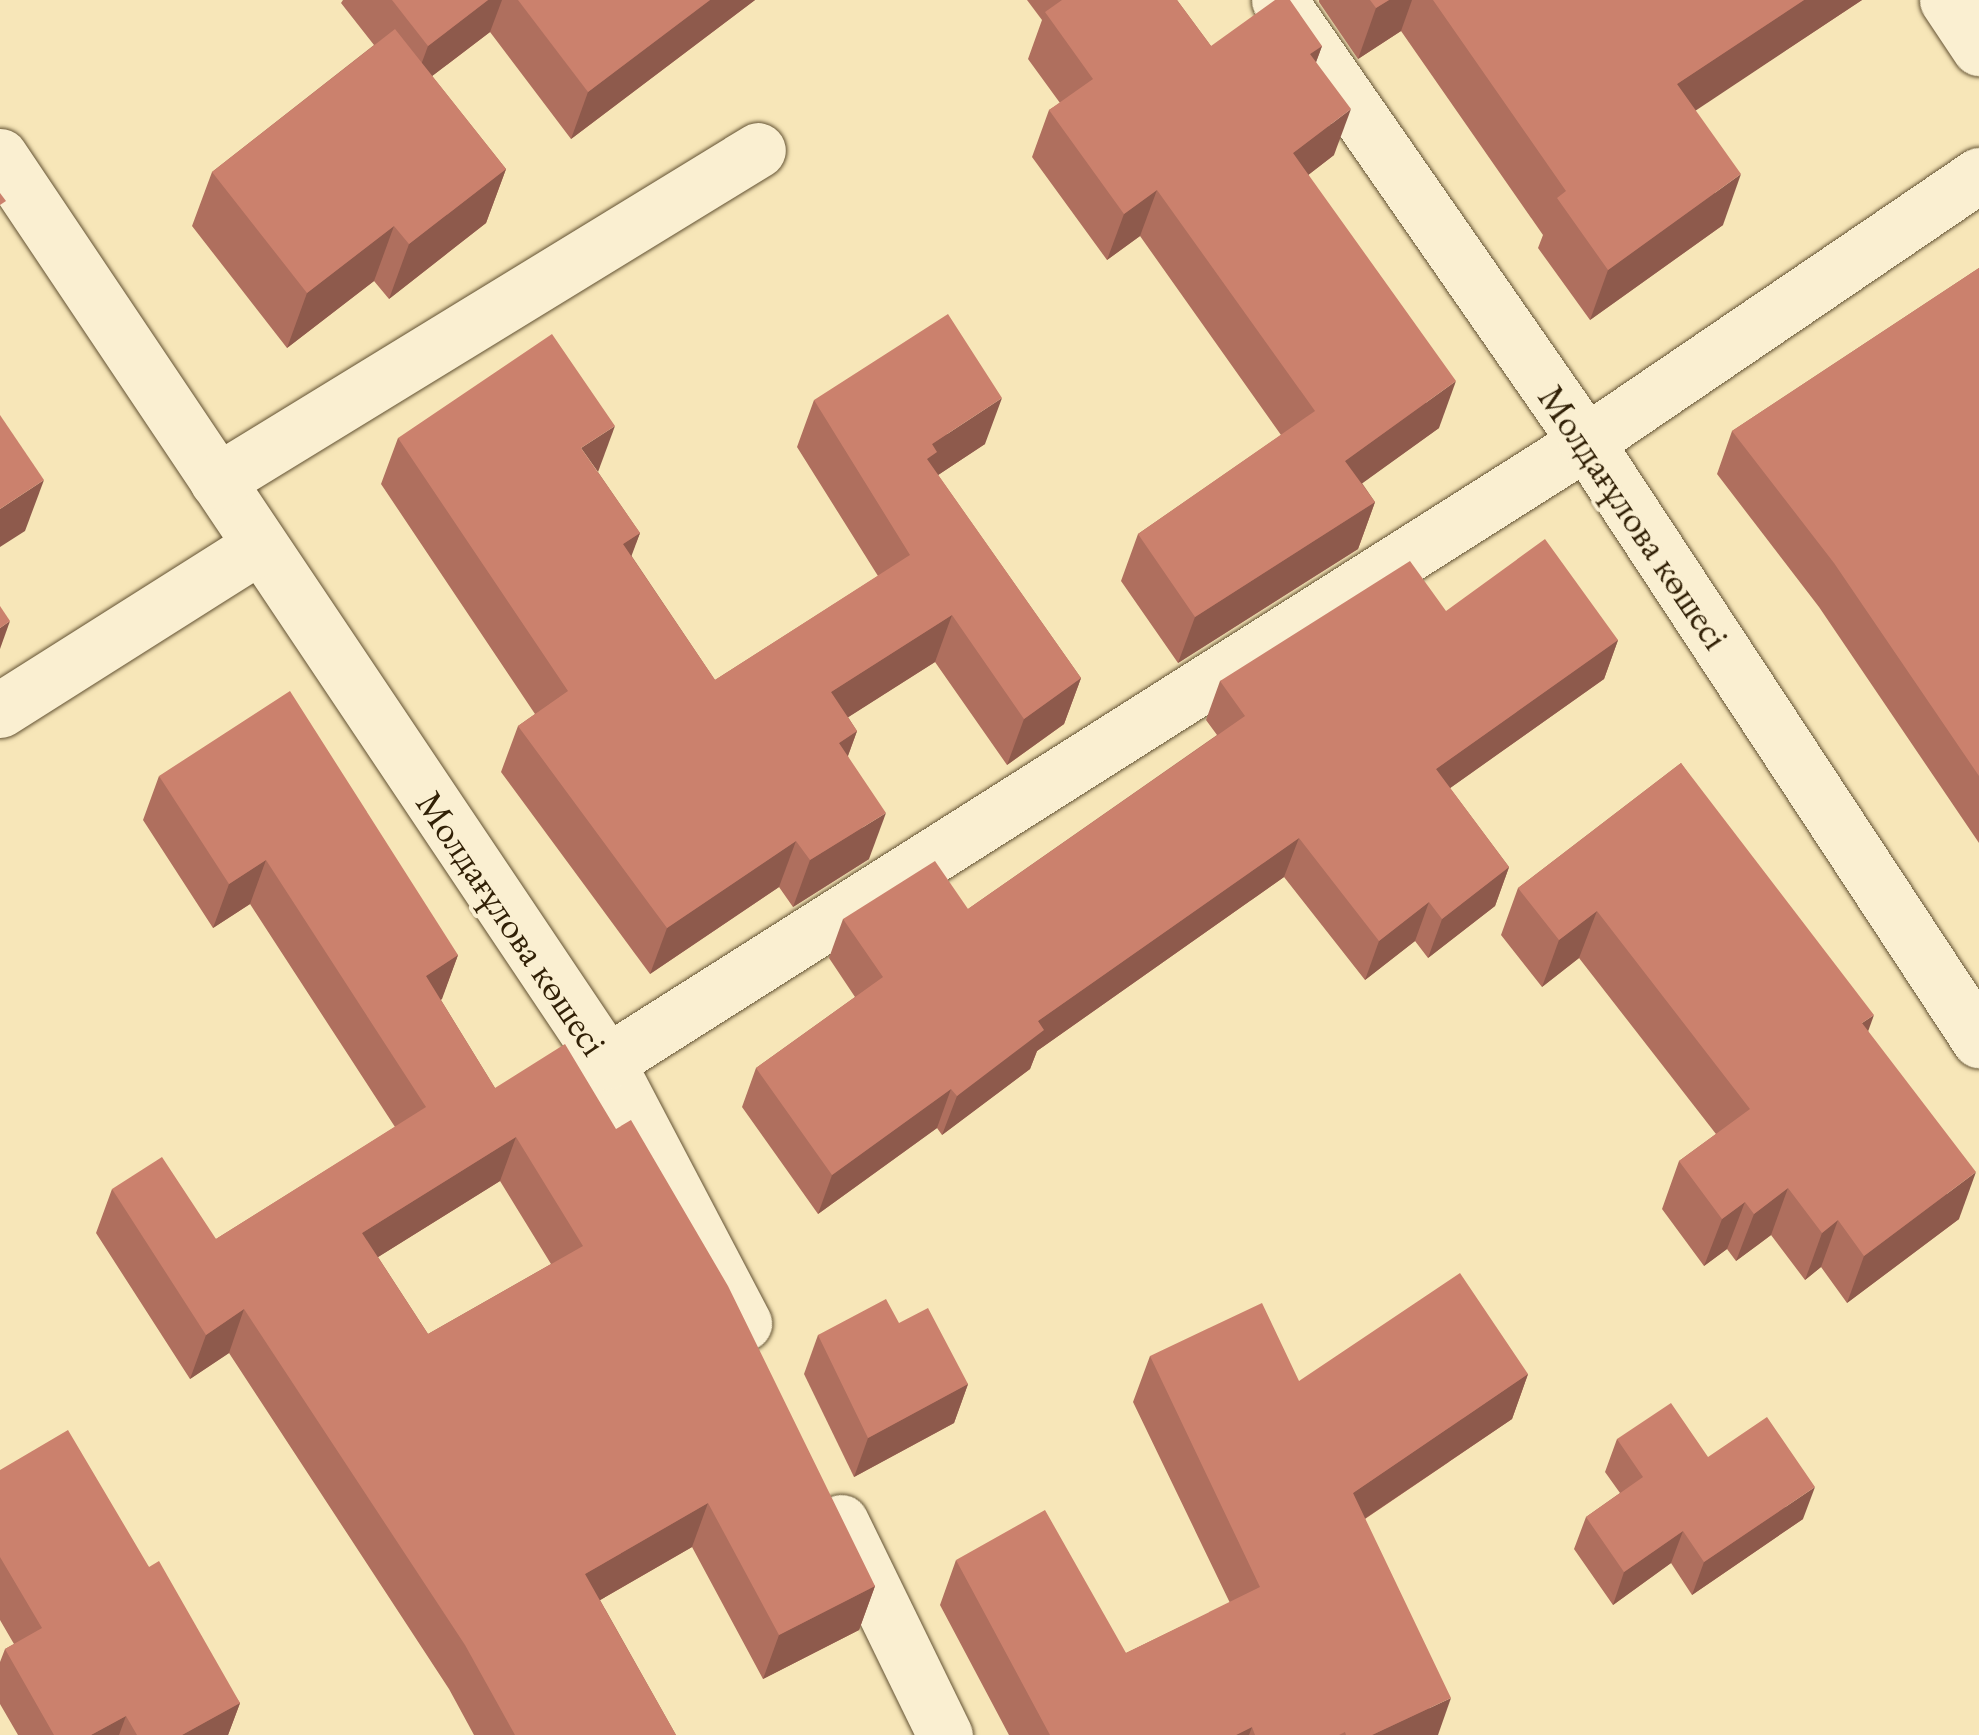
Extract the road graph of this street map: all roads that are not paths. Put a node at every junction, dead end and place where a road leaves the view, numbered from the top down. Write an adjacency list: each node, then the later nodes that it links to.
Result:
1 (1279, 0): 7 (street, Молдағұлова көшесі)
2 (1947, 0): 3 (street)
3 (1979, 48)
4 (758, 150): 8 (street)
5 (0, 156): 8 (street, Молдағұлова көшесі)
6 (1979, 176): 7 (street)
7 (1586, 442): 11 (street, Молдағұлова көшесі); 12 (street)
8 (217, 481): 9 (street, Молдағұлова көшесі)
9 (259, 546): 10 (street); 12 (street, Молдағұлова көшесі)
10 (0, 710)
11 (1979, 1040)
12 (606, 1062): 13 (street, Молдағұлова көшесі)
13 (766, 1368)
14 (817, 1472): 15 (street)
15 (945, 1735)

